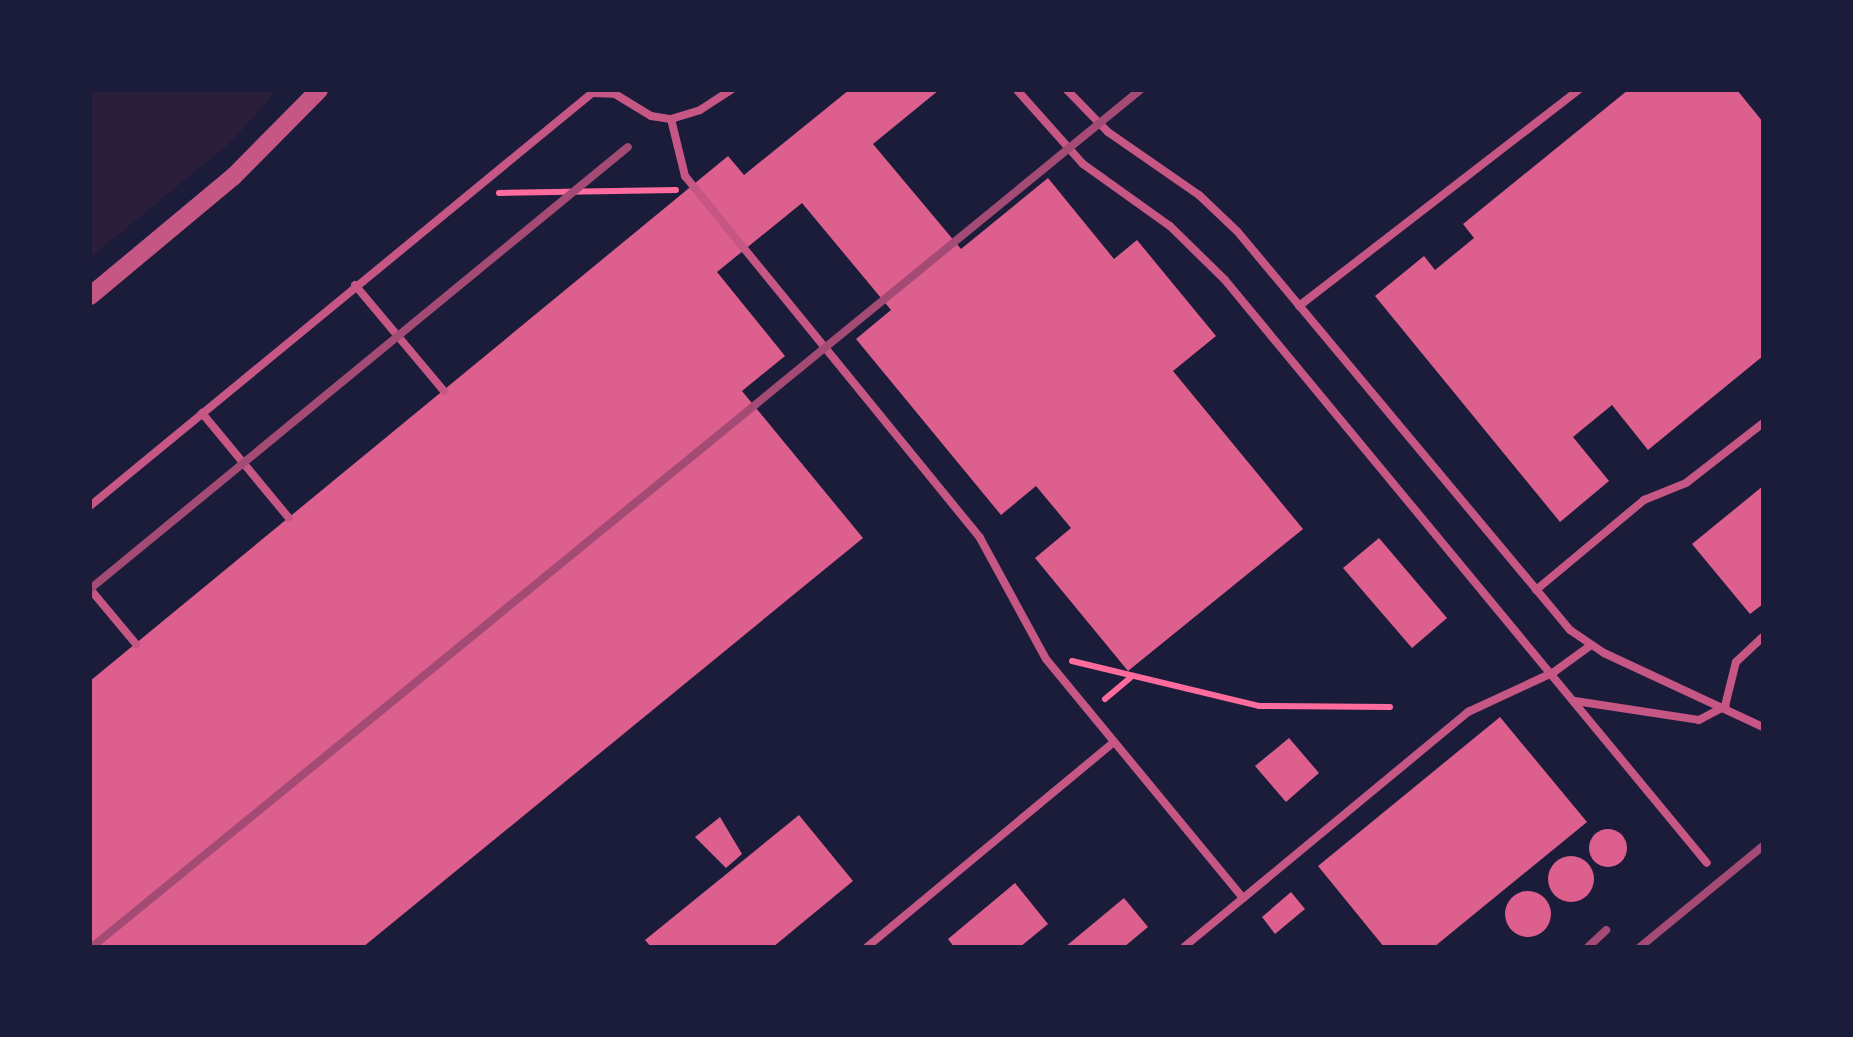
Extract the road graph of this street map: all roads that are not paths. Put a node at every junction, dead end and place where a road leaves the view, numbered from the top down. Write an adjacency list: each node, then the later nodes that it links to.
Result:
1 (320, 90): 8 (street)
2 (730, 90): 6 (lane)
3 (1017, 90): 20 (lane)
4 (1067, 90): 9 (lane)
5 (1578, 90): 9 (lane)
6 (672, 119): 7 (lane); 24 (lane)
7 (355, 285): 10 (lane); 11 (lane)
8 (90, 296)
9 (1299, 306): 16 (lane)
10 (444, 391)
11 (202, 412): 13 (lane); 14 (lane)
12 (1763, 423): 16 (lane)
13 (90, 506)
14 (289, 518)
15 (90, 589): 18 (lane)
16 (1536, 590): 19 (lane)
17 (1763, 637): 22 (lane)
18 (136, 644)
19 (1591, 644): 20 (lane); 22 (lane)
20 (1554, 672): 21 (lane); 26 (lane)
21 (1575, 702): 22 (lane); 25 (lane)
22 (1725, 706): 23 (lane)
23 (1763, 727)
24 (1114, 742): 26 (lane); 27 (lane)
25 (1708, 862)
26 (1243, 898): 28 (lane)
27 (868, 947)
28 (1184, 947)

